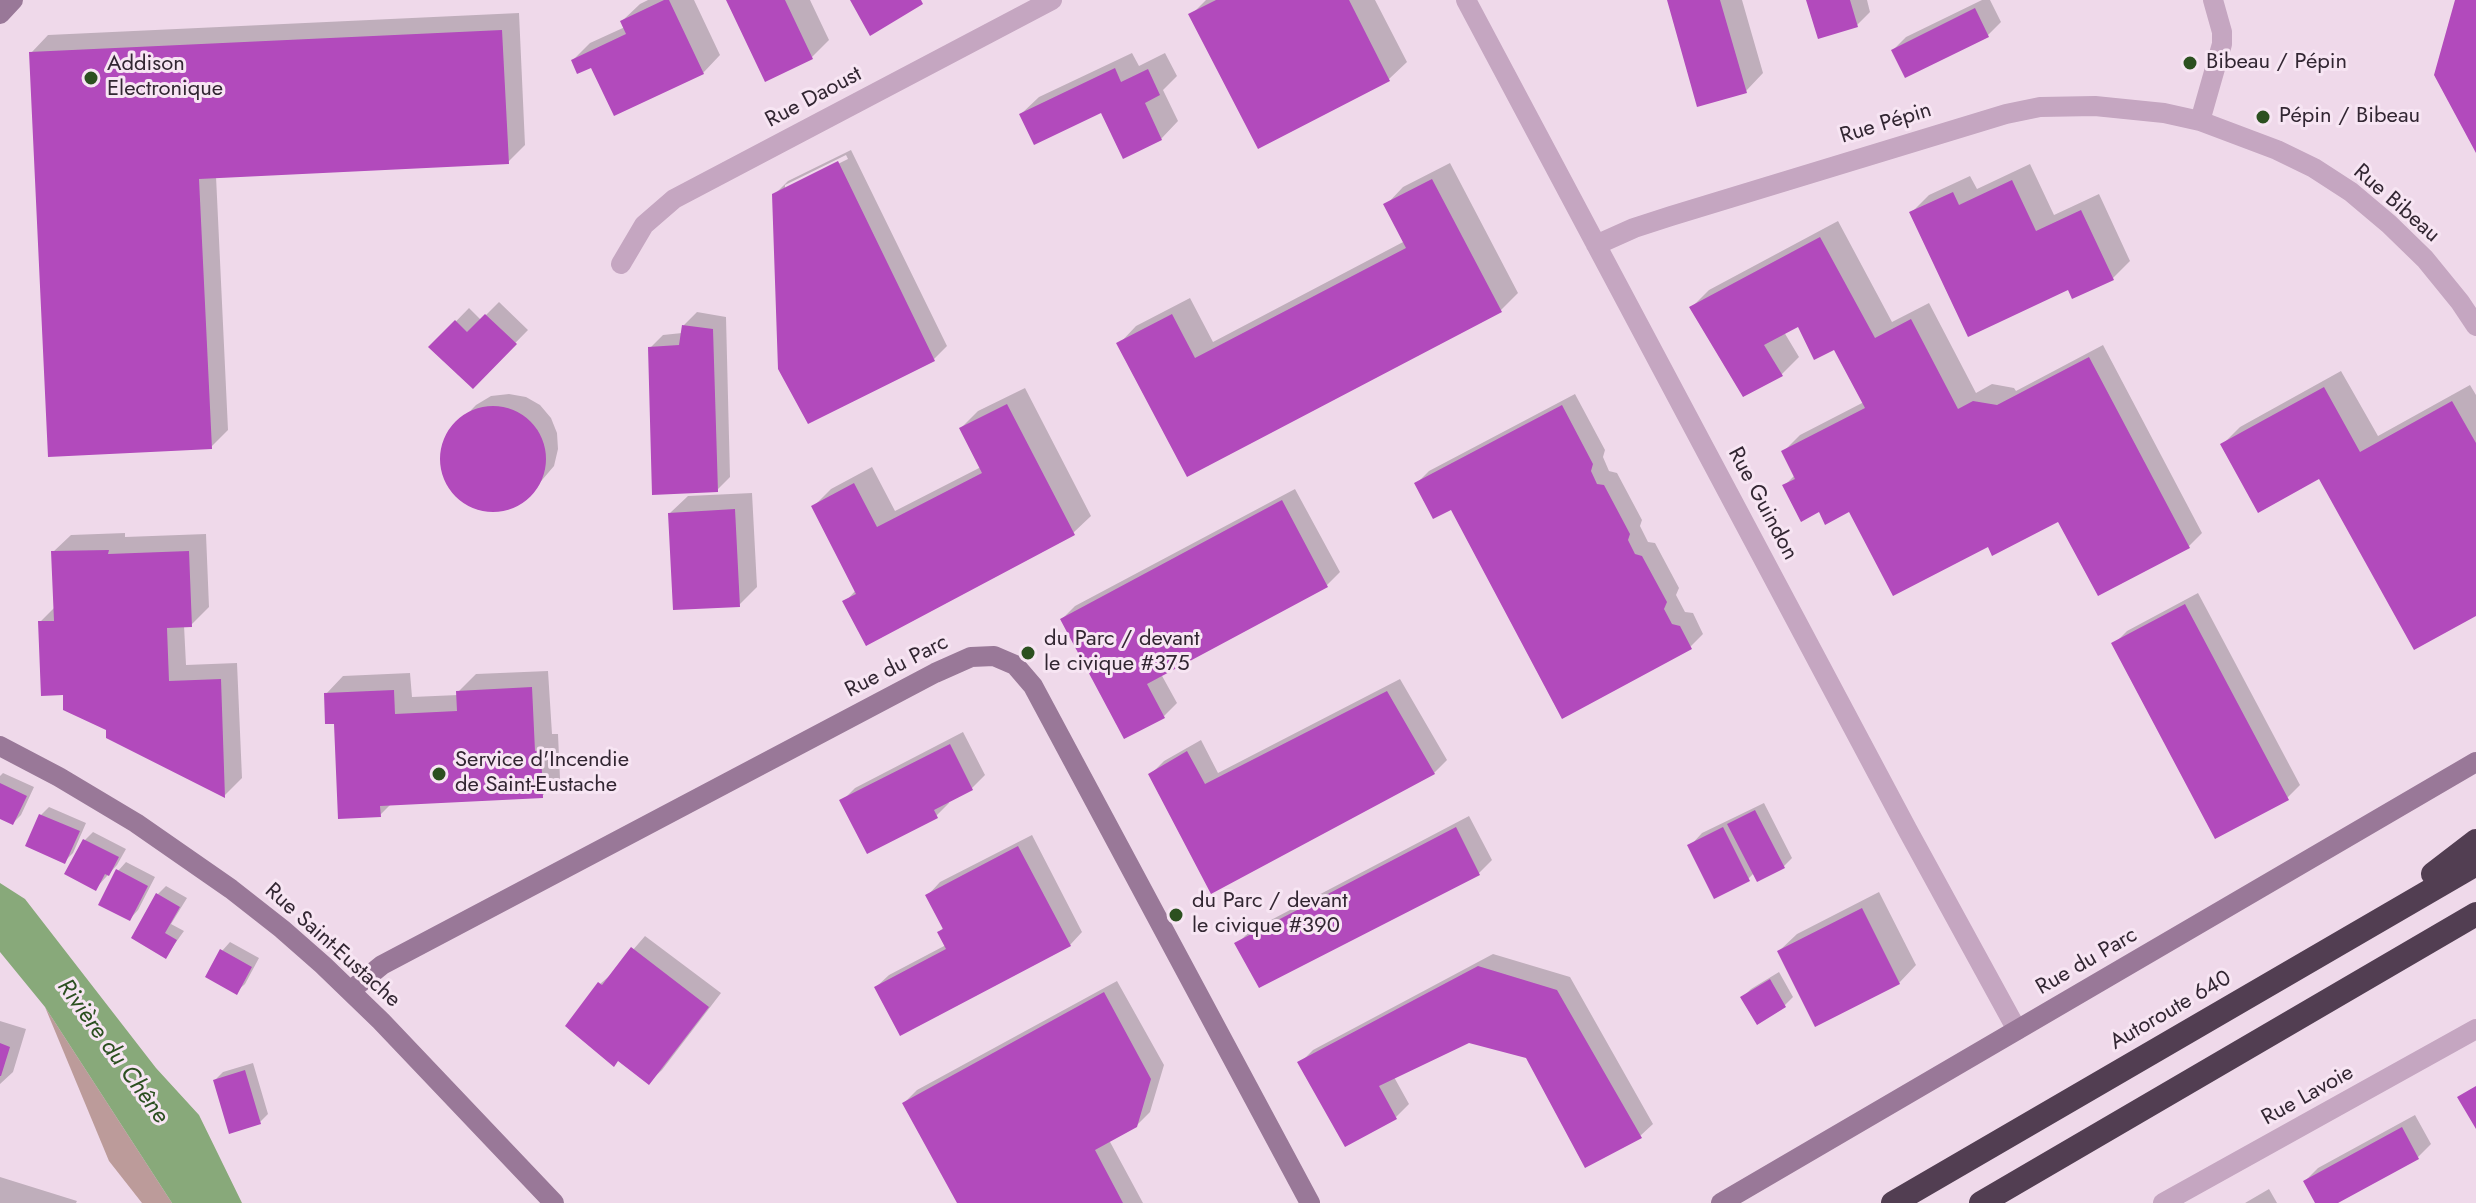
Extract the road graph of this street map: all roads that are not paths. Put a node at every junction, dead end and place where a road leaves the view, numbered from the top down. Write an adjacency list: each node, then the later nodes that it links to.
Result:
1 (13, 0): 5 (street)
2 (1052, 0): 8 (street, Rue Daoust)
3 (1466, 0): 7 (street, Rue Guindon)
4 (2213, 0): 6 (street)
5 (0, 14)
6 (2200, 121): 7 (street, Rue Pépin); 9 (street, Rue Bibeau)
7 (1596, 245): 20 (street, Rue Guindon)
8 (621, 264)
9 (2476, 326)
10 (0, 746): 18 (street, Rue Saint-Eustache)
11 (2476, 762): 20 (street, Rue du Parc)
12 (2476, 841): 16 (highway)
13 (2476, 864): 16 (highway, Autoroute 640)
14 (2476, 914): 17 (highway)
15 (2476, 928): 17 (highway)
16 (2354, 934): 24 (highway, Autoroute 640)
17 (2378, 972): 25 (highway)
18 (350, 991): 21 (street, Rue Saint-Eustache); 22 (street, Rue du Parc)
19 (2476, 1029): 26 (street, Rue Lavoie)
20 (2017, 1030): 23 (street, Rue du Parc)
21 (554, 1203)
22 (1310, 1203)
23 (1721, 1203)
24 (1893, 1203)
25 (1981, 1203)
26 (2163, 1203)

